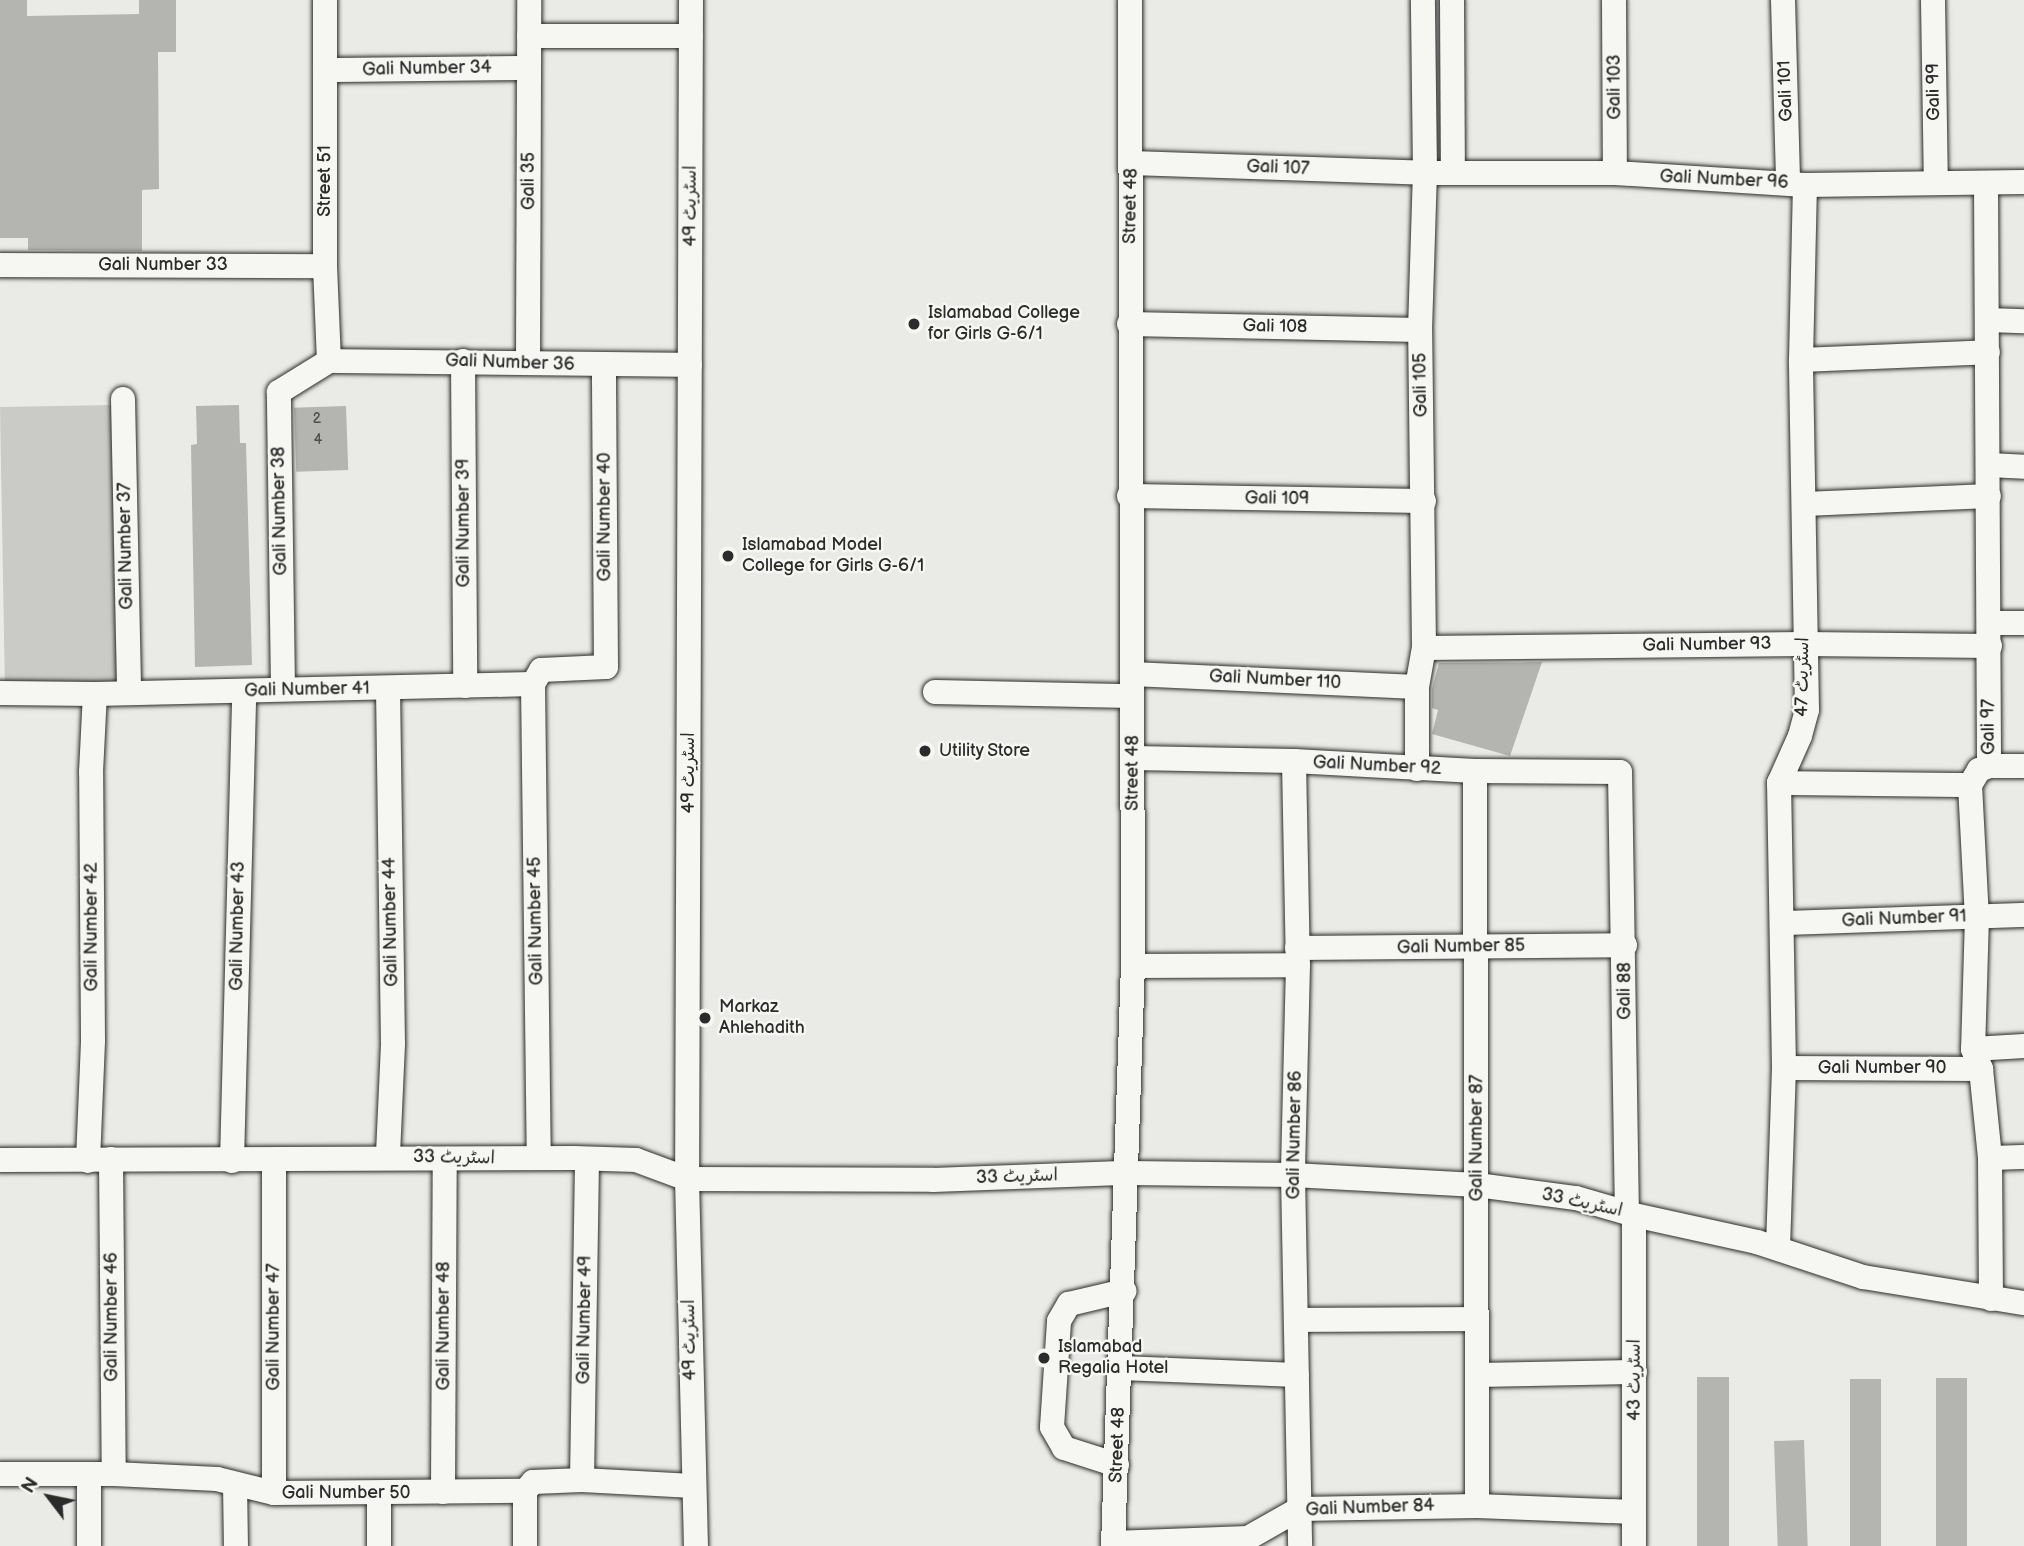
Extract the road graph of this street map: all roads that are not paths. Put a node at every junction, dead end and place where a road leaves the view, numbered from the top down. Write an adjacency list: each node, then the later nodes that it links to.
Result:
1 (325, 0): 13 (street, Street 51)
2 (529, 0): 10 (street, Gali 35)
3 (691, 0): 11 (street, اسٹریٹ 49)
4 (1130, 0): 14 (street, Street 48)
5 (1423, 0): 15 (street, Gali 105)
6 (1452, 0): 16 (street)
7 (1614, 0): 17 (street, Gali 103)
8 (1783, 0): 20 (street, Gali 101)
9 (1933, 0): 18 (street, Gali 99)
10 (529, 36): 11 (street); 12 (street, Gali 35)
11 (691, 36): 33 (street, اسٹریٹ 49)
12 (529, 68): 13 (street, Gali Number 34); 32 (street, Gali 35)
13 (325, 70): 23 (street, Street 51)
14 (1131, 163): 15 (street, Gali 107); 26 (street, Street 48)
15 (1425, 173): 16 (street, Gali Number 96); 27 (street, Gali 105)
16 (1453, 173): 17 (street, Gali Number 96)
17 (1615, 173): 20 (street, Gali Number 96)
18 (1936, 183): 20 (street, Gali Number 96); 21 (street, Gali Number 96)
19 (2024, 183): 21 (street, Gali Number 96)
20 (1797, 184): 29 (street, اسٹریٹ 47)
21 (1986, 184): 24 (street, Gali 97)
22 (0, 265): 23 (street, Gali Number 33)
23 (325, 266): 30 (street, Street 51)
24 (1988, 320): 25 (street); 28 (street, Gali 97)
25 (2024, 321)
26 (1129, 324): 27 (street, Gali 108); 38 (street, Street 48)
27 (1420, 330): 40 (street, Gali 105)
28 (1988, 352): 29 (street); 36 (street, Gali 97)
29 (1801, 360): 41 (street, اسٹریٹ 47)
30 (329, 361): 31 (street, Gali Number 36); 52 (street, Gali Number 38)
31 (463, 361): 32 (street, Gali Number 36); 49 (street, Gali Number 39)
32 (528, 362): 34 (street, Gali Number 36)
33 (690, 365): 34 (street, Gali Number 36); 89 (street, اسٹریٹ 49)
34 (604, 367): 46 (street, Gali Number 40)
35 (123, 399): 54 (street, Gali Number 37)
36 (1989, 465): 37 (street); 39 (street, Gali 97)
37 (2024, 467)
38 (1129, 496): 40 (street, Gali 109); 48 (street, Street 48)
39 (1989, 496): 41 (street); 43 (street, Gali 97)
40 (1424, 501): 45 (street, Gali 105)
41 (1805, 503): 44 (street, اسٹریٹ 47)
42 (2024, 623): 43 (street, Gali Number 93)
43 (1990, 635): 44 (street, Gali Number 93); 60 (street, Gali 97)
44 (1804, 644): 45 (street, Gali Number 93); 65 (street, اسٹریٹ 47)
45 (1424, 648): 50 (street, Gali 105)
46 (607, 667): 47 (street, Gali Number 41)
47 (533, 684): 49 (street, Gali Number 41); 79 (street, Gali Number 45)
48 (1132, 685): 50 (street, Gali Number 110); 55 (street, Gali Number 110); 58 (street, Street 48)
49 (465, 686): 51 (street, Gali Number 41)
50 (1417, 687): 62 (street, Gali 105)
51 (387, 688): 52 (street, Gali Number 41); 77 (street, Gali Number 44)
52 (282, 689): 53 (street, Gali Number 41)
53 (244, 691): 54 (street, Gali Number 41); 85 (street, Gali Number 43)
54 (129, 692): 57 (street, Gali Number 41)
55 (935, 692)
56 (0, 693): 57 (street, Gali Number 41)
57 (95, 694): 83 (street, Gali Number 42)
58 (1133, 758): 59 (street, Gali Number 92); 73 (street, Street 48)
59 (1294, 761): 62 (street, Gali Number 92); 72 (street, Gali Number 86)
60 (1989, 766): 61 (street); 66 (street, Gali 97)
61 (2024, 766)
62 (1417, 769): 63 (street, Gali Number 92)
63 (1475, 771): 64 (street, Gali Number 92); 71 (street, Gali Number 87)
64 (1620, 772): 70 (street, Gali 88)
65 (1779, 783): 66 (street); 69 (street, اسٹریٹ 47)
66 (1970, 785): 68 (street)
67 (2024, 915): 68 (street, Gali Number 91)
68 (1977, 917): 69 (street, Gali Number 91); 75 (street)
69 (1783, 923): 76 (street, اسٹریٹ 47)
70 (1625, 945): 71 (street, Gali Number 85); 91 (street, Gali 88)
71 (1476, 948): 72 (street, Gali Number 85); 90 (street, Gali Number 87)
72 (1297, 956): 73 (street, Gali Number 85); 88 (street, Gali Number 86)
73 (1133, 966): 87 (street, Street 48)
74 (2024, 1046): 75 (street, Gali Number 90)
75 (1977, 1059): 76 (street, Gali Number 90); 80 (street)
76 (1784, 1068): 92 (street, اسٹریٹ 47)
77 (388, 1156): 84 (street, اسٹریٹ 33); 86 (street, اسٹریٹ 33)
78 (2024, 1157): 80 (street)
79 (539, 1158): 81 (street, اسٹریٹ 33); 86 (street, اسٹریٹ 33)
80 (1990, 1158): 94 (street)
81 (587, 1159): 89 (street, اسٹریٹ 33); 105 (street, Gali Number 49)
82 (0, 1160): 83 (street, اسٹریٹ 33)
83 (100, 1160): 85 (street, اسٹریٹ 33); 104 (street, Gali Number 46)
84 (274, 1160): 85 (street, اسٹریٹ 33); 110 (street, Gali Number 47)
85 (232, 1161)
86 (445, 1161): 109 (street, Gali Number 48)
87 (1128, 1173): 88 (street, اسٹریٹ 33); 89 (street, اسٹریٹ 33); 93 (street, Street 48)
88 (1293, 1175): 90 (street, اسٹریٹ 33); 97 (street, Gali Number 86)
89 (687, 1179): 108 (street, اسٹریٹ 49)
90 (1477, 1185): 91 (street, اسٹریٹ 33); 96 (street, Gali Number 87)
91 (1630, 1212): 92 (street, اسٹریٹ 33); 99 (street, اسٹریٹ 43)
92 (1778, 1248): 94 (street, اسٹریٹ 33)
93 (1124, 1291): 98 (street, Street 48); 102 (street)
94 (1991, 1299): 95 (street, اسٹریٹ 33)
95 (2024, 1303)
96 (1477, 1319): 97 (street); 101 (street, Gali Number 87)
97 (1296, 1320): 100 (street, Gali Number 86)
98 (1121, 1368): 100 (street); 102 (street, Street 48)
99 (1635, 1372): 101 (street); 114 (street, اسٹریٹ 43)
100 (1297, 1375): 113 (street, Gali Number 86)
101 (1478, 1375): 112 (street, Gali Number 87)
102 (1117, 1465): 115 (street, Street 48)
103 (0, 1474): 104 (street, Gali Number 50)
104 (102, 1475): 106 (street, Gali Number 50); 116 (street, Gali Number 46)
105 (582, 1480): 107 (street, Gali Number 50); 108 (street, Gali Number 50)
106 (235, 1484): 110 (street, Gali Number 50); 117 (street)
107 (529, 1486): 109 (street, Gali Number 50); 119 (street)
108 (693, 1486): 120 (street, اسٹریٹ 49)
109 (443, 1492): 111 (street, Gali Number 50)
110 (274, 1493): 111 (street, Gali Number 50)
111 (379, 1493): 118 (street)
112 (1477, 1506): 113 (street, Gali Number 84); 114 (street, Gali Number 84)
113 (1299, 1509): 115 (street, Gali Number 84); 121 (street, Gali Number 86)
114 (1634, 1511): 122 (street, اسٹریٹ 43)
115 (1113, 1545)
116 (89, 1546)
117 (236, 1546)
118 (379, 1546)
119 (525, 1546)
120 (696, 1546)
121 (1300, 1546)
122 (1634, 1546)

